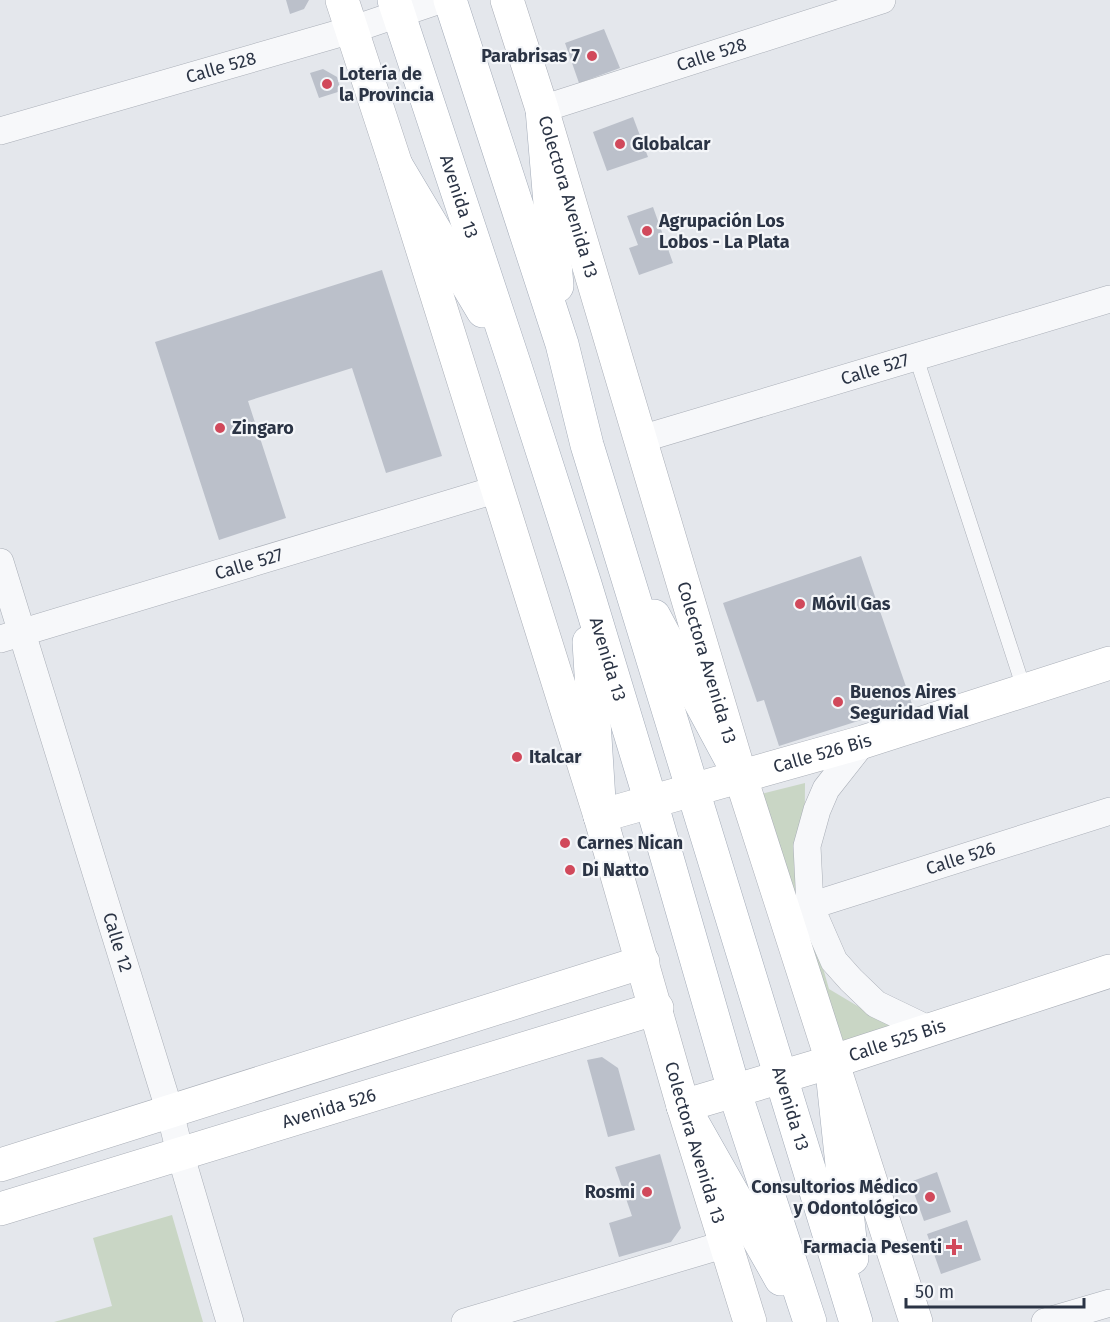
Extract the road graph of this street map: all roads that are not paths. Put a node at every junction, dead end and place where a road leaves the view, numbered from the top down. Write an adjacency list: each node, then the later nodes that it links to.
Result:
1 (440, 0): 5 (street, Calle 528)
2 (450, 0): 11 (main road, Avenida 13)
3 (507, 0): 7 (main road, Colectora Avenida 13)
4 (882, 0): 7 (street, Calle 528)
5 (396, 7): 6 (street, Calle 528); 13 (main road, Avenida 13)
6 (347, 15): 8 (street, Calle 528); 9 (main road, Colectora Avenida 13)
7 (542, 109): 11 (main road); 14 (main road, Colectora Avenida 13)
8 (0, 131)
9 (396, 165): 13 (main road); 15 (main road, Colectora Avenida 13)
10 (1110, 300): 12 (street, Calle 527)
11 (562, 344): 16 (main road, Avenida 13)
12 (916, 357): 14 (street, Calle 527); 21 (lane)
13 (516, 366): 18 (main road, Avenida 13)
14 (640, 439): 23 (main road, Colectora Avenida 13)
15 (498, 489): 19 (street, Calle 527); 27 (main road, Colectora Avenida 13)
16 (620, 551): 23 (main road); 24 (main road, Avenida 13)
17 (0, 562): 19 (street, Calle 12)
18 (585, 584): 25 (main road, Avenida 13); 27 (main road)
19 (11, 635): 37 (street, Calle 12)
20 (1110, 663): 21 (main road, Calle 526 Bis)
21 (1024, 689): 22 (main road, Calle 526 Bis)
22 (863, 742): 23 (main road, Calle 526 Bis); 28 (street)
23 (741, 778): 24 (main road, Calle 526 Bis); 33 (main road, Colectora Avenida 13)
24 (692, 791): 25 (main road, Calle 526 Bis); 34 (main road, Avenida 13)
25 (651, 802): 27 (main road, Calle 526 Bis); 35 (main road, Avenida 13)
26 (1110, 811): 28 (street, Calle 526)
27 (600, 816): 29 (main road, Colectora Avenida 13)
28 (810, 906): 32 (street)
29 (643, 962): 31 (main road, Colectora Avenida 13); 37 (main road)
30 (1110, 971): 32 (main road, Calle 525 Bis)
31 (657, 1008): 36 (main road, Colectora Avenida 13); 38 (main road, Avenida 526)
32 (930, 1030): 33 (main road, Calle 525 Bis)
33 (831, 1062): 34 (main road, Calle 525 Bis); 48 (main road); 49 (main road, Colectora Avenida 13)
34 (780, 1077): 35 (main road, Calle 525 Bis); 48 (main road, Avenida 13)
35 (734, 1090): 36 (main road, Calle 525 Bis); 47 (main road, Avenida 13)
36 (683, 1106): 41 (main road, Colectora Avenida 13); 46 (main road)
37 (170, 1112): 38 (street, Calle 12); 39 (main road)
38 (180, 1153): 40 (main road, Avenida 526); 43 (street, Calle 12)
39 (0, 1165)
40 (0, 1209)
41 (726, 1244): 44 (street); 45 (main road, Colectora Avenida 13)
42 (1110, 1303): 50 (street)
43 (230, 1322)
44 (465, 1322)
45 (750, 1322)
46 (805, 1322)
47 (810, 1322)
48 (857, 1322)
49 (916, 1322)
50 (1045, 1322)

